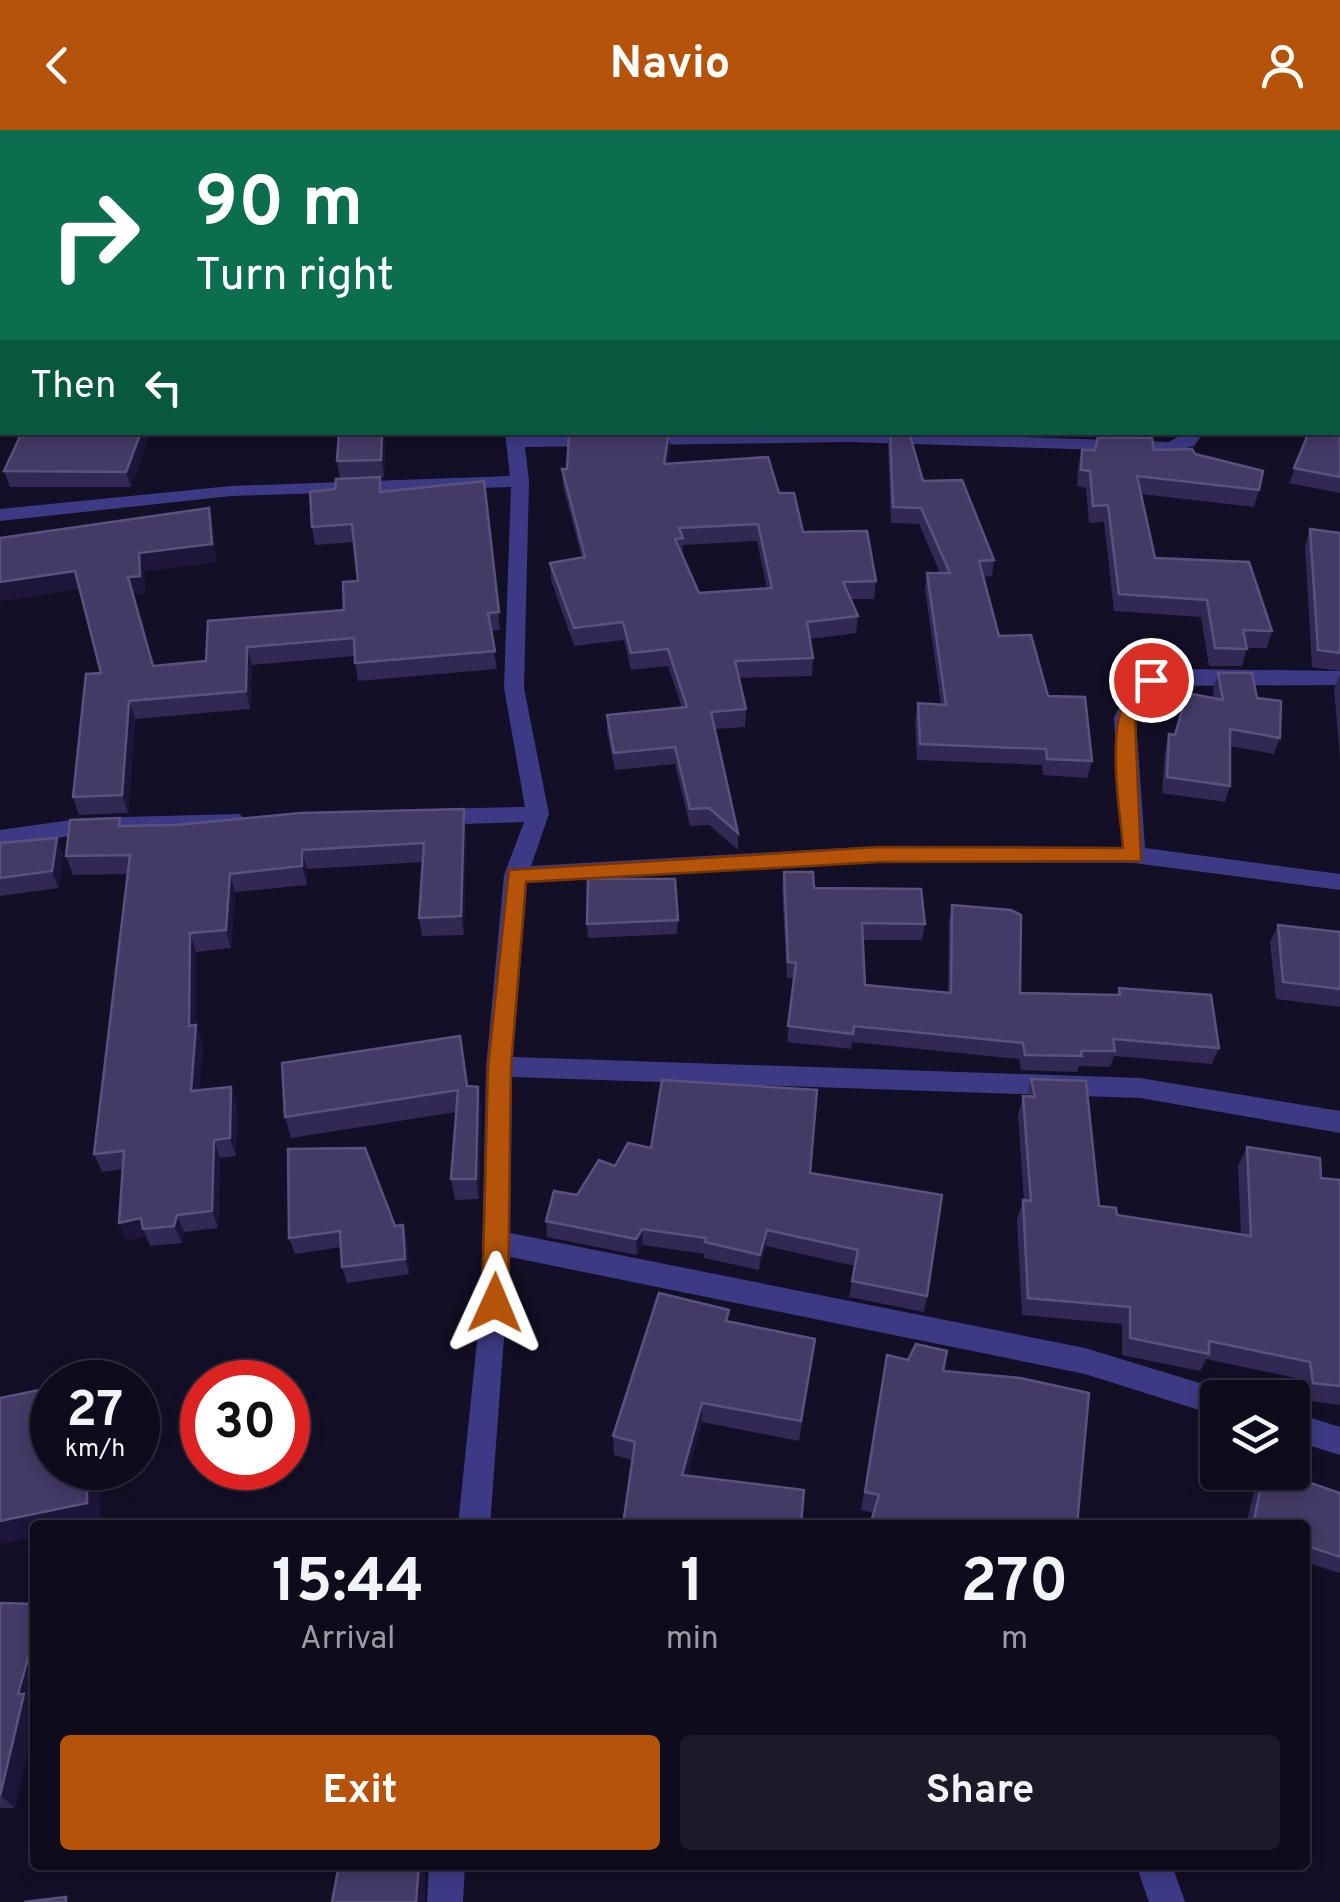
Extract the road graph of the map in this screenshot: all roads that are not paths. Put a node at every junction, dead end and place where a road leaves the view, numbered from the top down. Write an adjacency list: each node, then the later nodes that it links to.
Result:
1 (848, 435): 2 (street); 3 (street)
2 (1194, 435)
3 (517, 437): 4 (street)
4 (520, 481): 5 (street); 7 (street)
5 (0, 515)
6 (1340, 678): 11 (street)
7 (538, 814): 8 (street); 12 (street)
8 (420, 817)
9 (262, 821): 10 (street)
10 (0, 838)
11 (1134, 856): 12 (street); 13 (street)
12 (516, 875): 14 (street)
13 (1340, 882)
14 (500, 1067): 15 (street); 16 (street)
15 (1340, 1122)
16 (496, 1242): 17 (street); 20 (street)
17 (1200, 1396)
18 (1310, 1432): 19 (street)
19 (1340, 1441)
20 (474, 1520)
21 (447, 1870): 23 (street)
22 (1156, 1870): 24 (street)
23 (445, 1902)
24 (1168, 1902)

